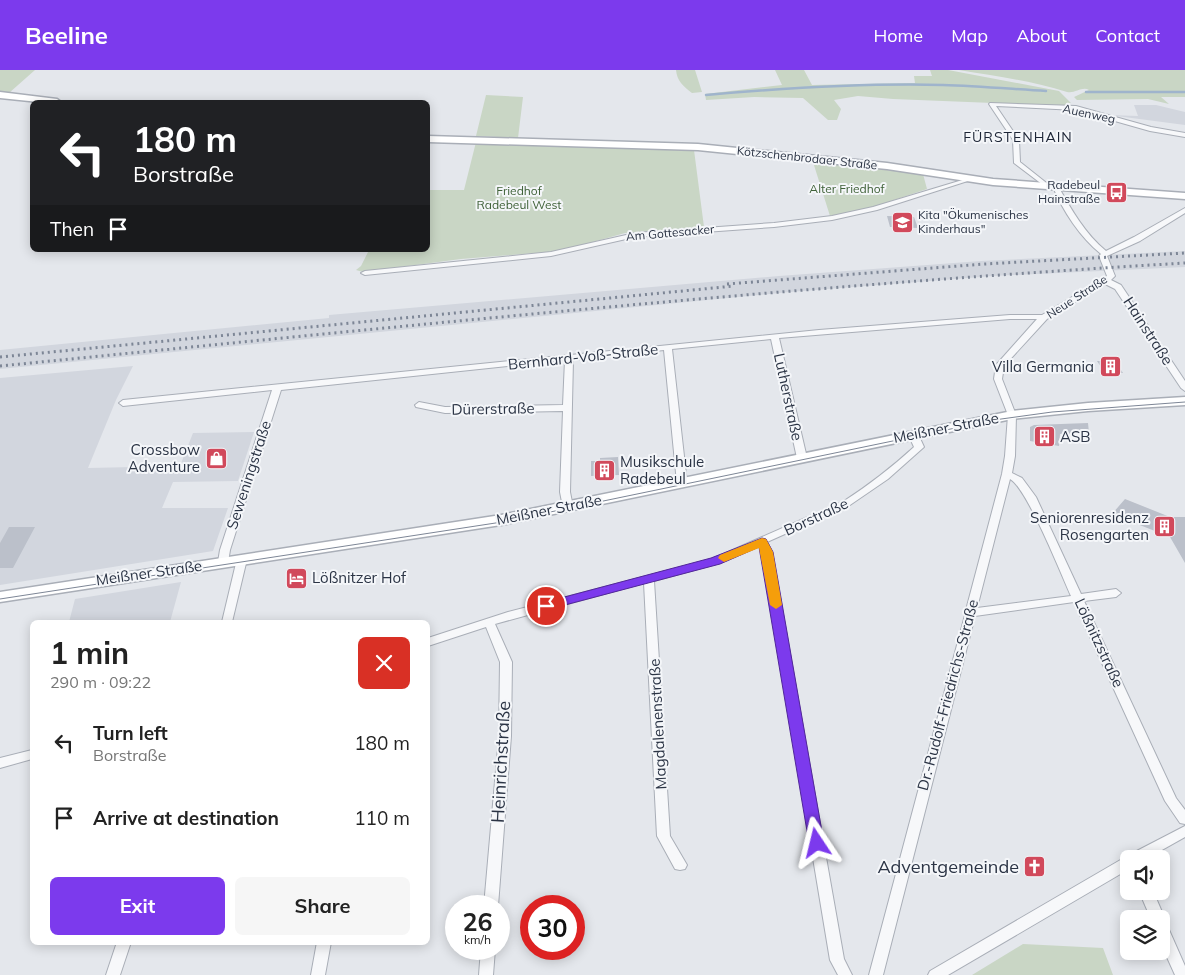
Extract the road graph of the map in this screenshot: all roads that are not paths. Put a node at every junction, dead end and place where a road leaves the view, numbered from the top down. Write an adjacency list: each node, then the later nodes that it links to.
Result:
1 (0, 95): 2 (main road)
2 (41, 100)
3 (1185, 135): 6 (street, Auenweg)
4 (430, 139): 5 (main road, Kötzschenbrodaer Straße)
5 (971, 179): 6 (main road, Kötzschenbrodaer Straße); 10 (street, Am Gottesacker)
6 (1052, 186): 7 (main road, Kötzschenbrodaer Straße); 9 (street)
7 (1185, 196)
8 (1185, 210): 9 (street, Neue Straße)
9 (1105, 254): 11 (street, Neue Straße)
10 (365, 273)
11 (1106, 281): 12 (street, Neue Straße); 17 (street, Hainstraße)
12 (1044, 317): 13 (street, Bernhard-Voß-Straße); 22 (street, Neue Straße)
13 (775, 337): 14 (street, Bernhard-Voß-Straße); 24 (street, Lutherstraße)
14 (668, 348): 15 (street, Bernhard-Voß-Straße); 26 (street)
15 (568, 358): 16 (street, Bernhard-Voß-Straße); 21 (street)
16 (277, 388): 19 (street, Bernhard-Voß-Straße); 30 (street, Seweningstraße)
17 (1185, 388)
18 (1185, 401): 22 (main road, Meißner Straße)
19 (123, 404)
20 (419, 405): 21 (street, Dürerstraße)
21 (567, 408): 27 (street)
22 (1012, 414): 23 (main road, Meißner Straße); 25 (street, Dr.-Rudolf-Friedrichs-Straße)
23 (913, 434): 24 (main road, Meißner Straße); 28 (street, Borstraße)
24 (802, 458): 26 (main road, Meißner Straße)
25 (1007, 474): 34 (street, Lößnitzstraße); 35 (street, Dr.-Rudolf-Friedrichs-Straße)
26 (682, 483): 27 (main road, Meißner Straße)
27 (568, 507): 29 (main road, Meißner Straße)
28 (762, 542): 31 (street, Borstraße); 54 (street)
29 (242, 559): 30 (main road, Meißner Straße); 36 (street)
30 (223, 562): 33 (main road, Meißner Straße)
31 (649, 578): 37 (street, Borstraße); 44 (street, Magdalenenstraße)
32 (1116, 593): 34 (street)
33 (0, 597)
34 (1078, 598): 35 (street); 41 (street, Lößnitzstraße)
35 (969, 613): 55 (street, Dr.-Rudolf-Friedrichs-Straße)
36 (227, 620)
37 (489, 622): 38 (street, Borstraße); 46 (street, Heinrichstraße)
38 (430, 641)
39 (30, 756): 40 (street)
40 (0, 763)
41 (1185, 819)
42 (1185, 831): 43 (street)
43 (1151, 850)
44 (680, 865)
45 (1120, 868): 56 (street)
46 (492, 895)
47 (123, 945): 51 (street)
48 (323, 945): 52 (street)
49 (1170, 948): 57 (street)
50 (487, 960): 53 (street)
51 (113, 975)
52 (318, 975)
53 (486, 975)
54 (845, 975)
55 (876, 975)
56 (936, 975)
57 (1182, 975)

